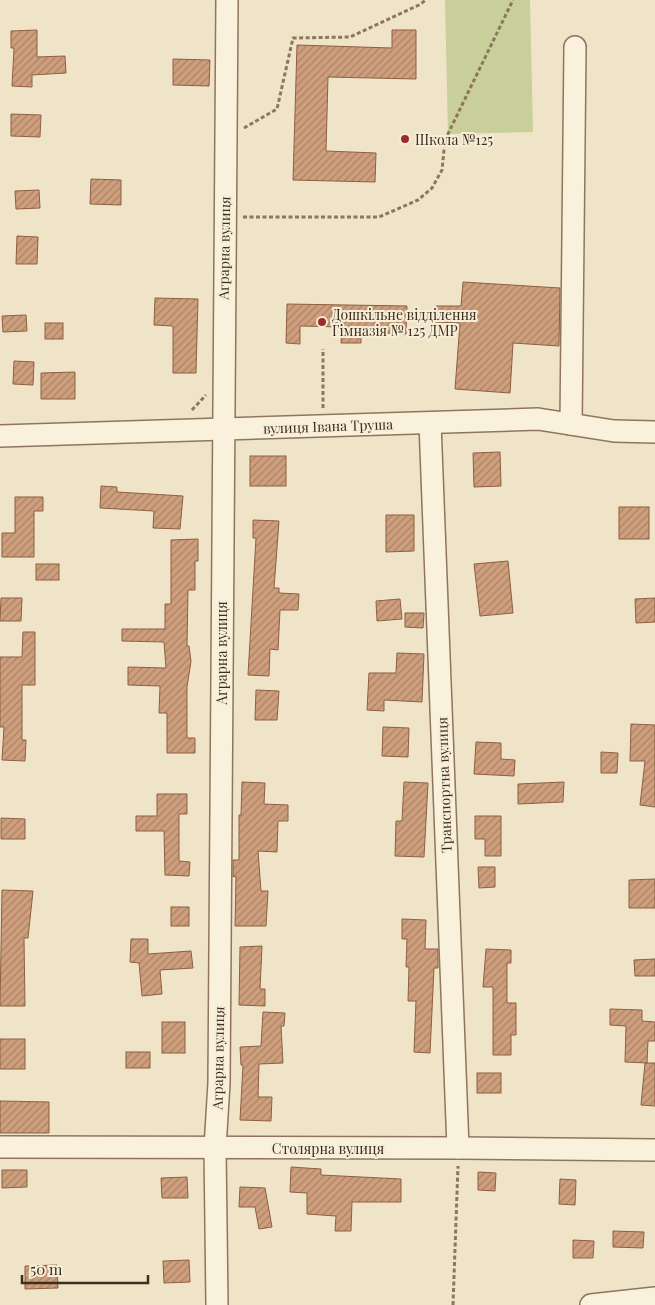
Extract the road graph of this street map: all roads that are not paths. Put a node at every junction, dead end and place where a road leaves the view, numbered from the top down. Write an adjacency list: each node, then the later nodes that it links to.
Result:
1 (227, 0): 5 (street, Аграрна вулиця)
2 (574, 46): 4 (street)
3 (430, 423): 4 (street, вулиця Івана Труша); 5 (street, вулиця Івана Труша); 10 (street, Транспортна вулиця)
4 (571, 424): 6 (street, вулиця Івана Труша)
5 (222, 429): 7 (street, вулиця Івана Труша); 9 (street, Аграрна вулиця)
6 (655, 432)
7 (0, 436)
8 (0, 1147): 9 (street, Столярна вулиця)
9 (215, 1148): 10 (street, Столярна вулиця); 13 (street, Аграрна вулиця)
10 (458, 1148): 11 (street, Столярна вулиця)
11 (655, 1150)
12 (655, 1298): 14 (street)
13 (217, 1305)
14 (591, 1305)

